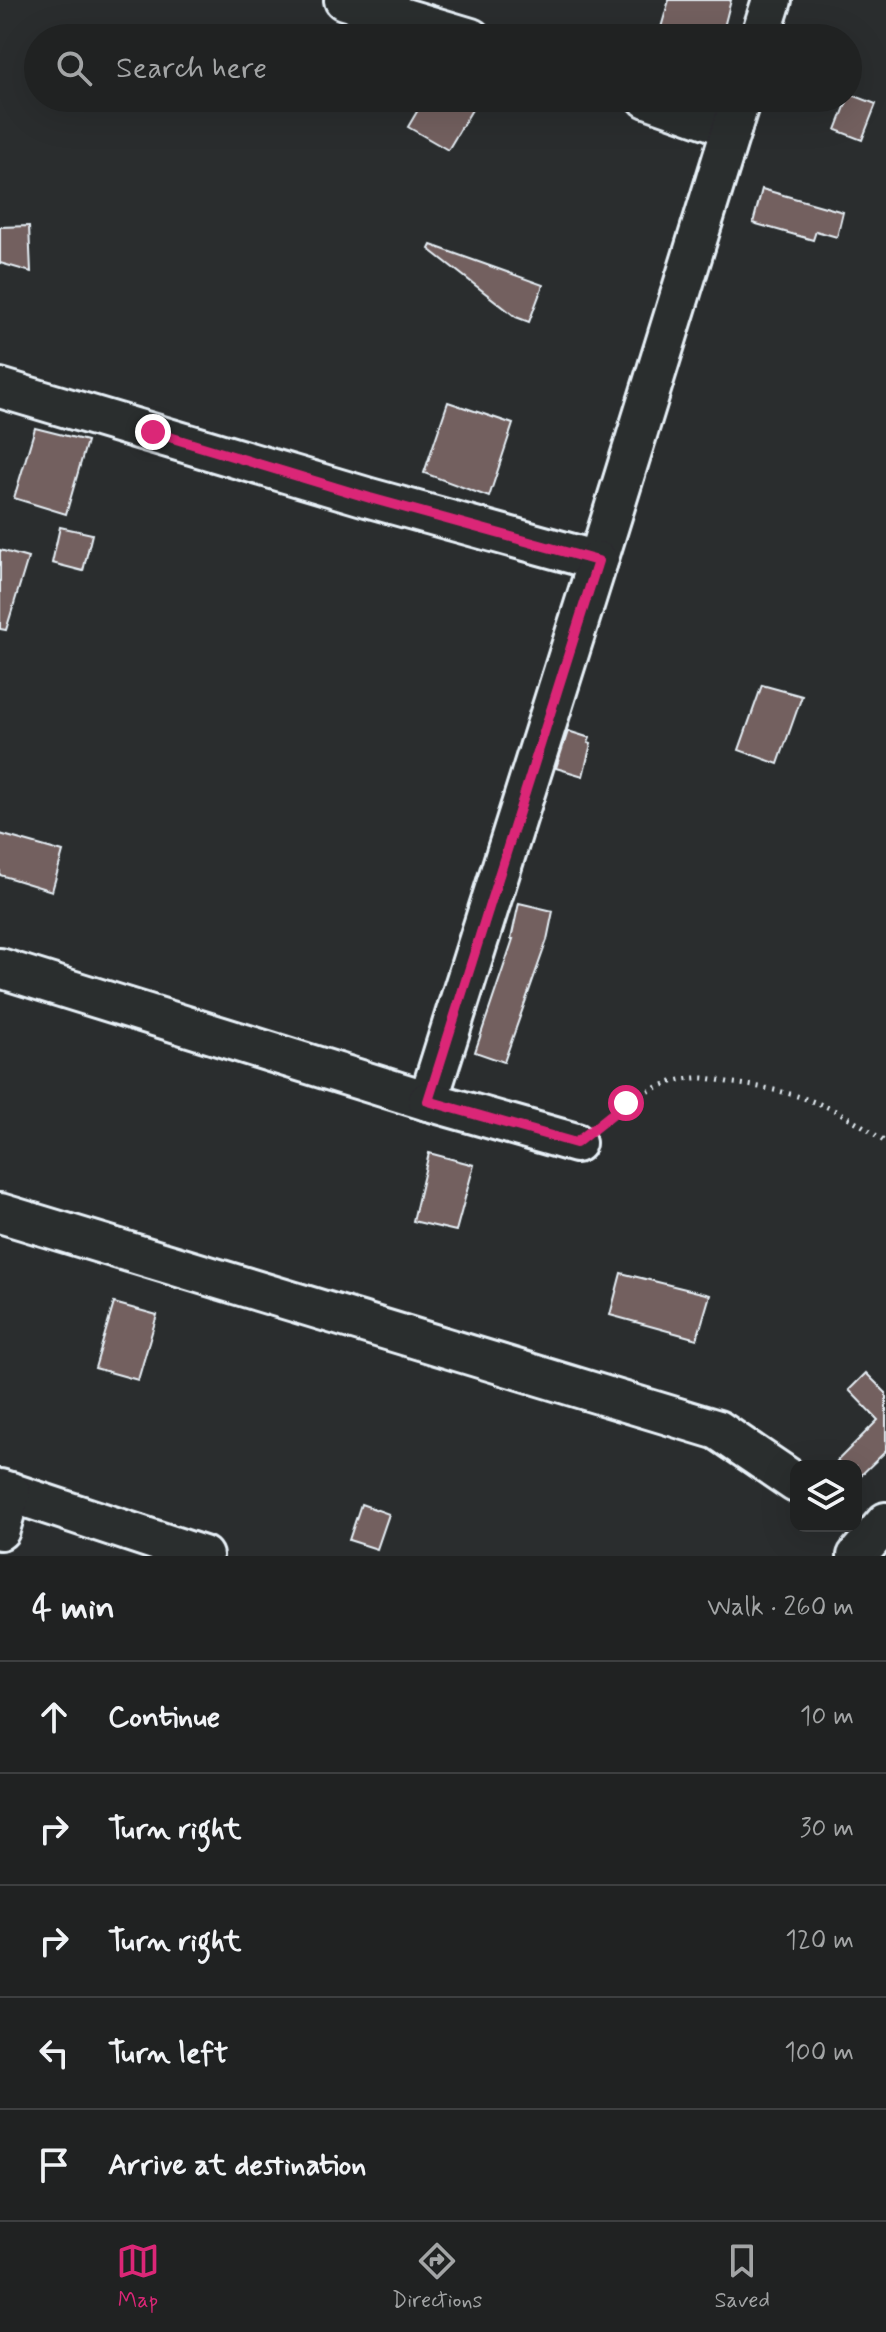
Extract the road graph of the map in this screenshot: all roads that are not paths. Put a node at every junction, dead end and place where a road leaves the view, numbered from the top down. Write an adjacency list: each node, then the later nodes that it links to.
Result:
1 (344, 0): 3 (street)
2 (772, 0): 4 (street)
3 (424, 24)
4 (764, 24)
5 (736, 113): 7 (street)
6 (0, 388): 7 (street)
7 (598, 561): 9 (street)
8 (0, 968): 9 (street)
9 (428, 1101): 10 (street)
10 (576, 1143)
11 (0, 1213): 12 (street)
12 (790, 1479)
13 (6, 1490): 14 (street); 15 (street)
14 (0, 1530)
15 (203, 1556)

